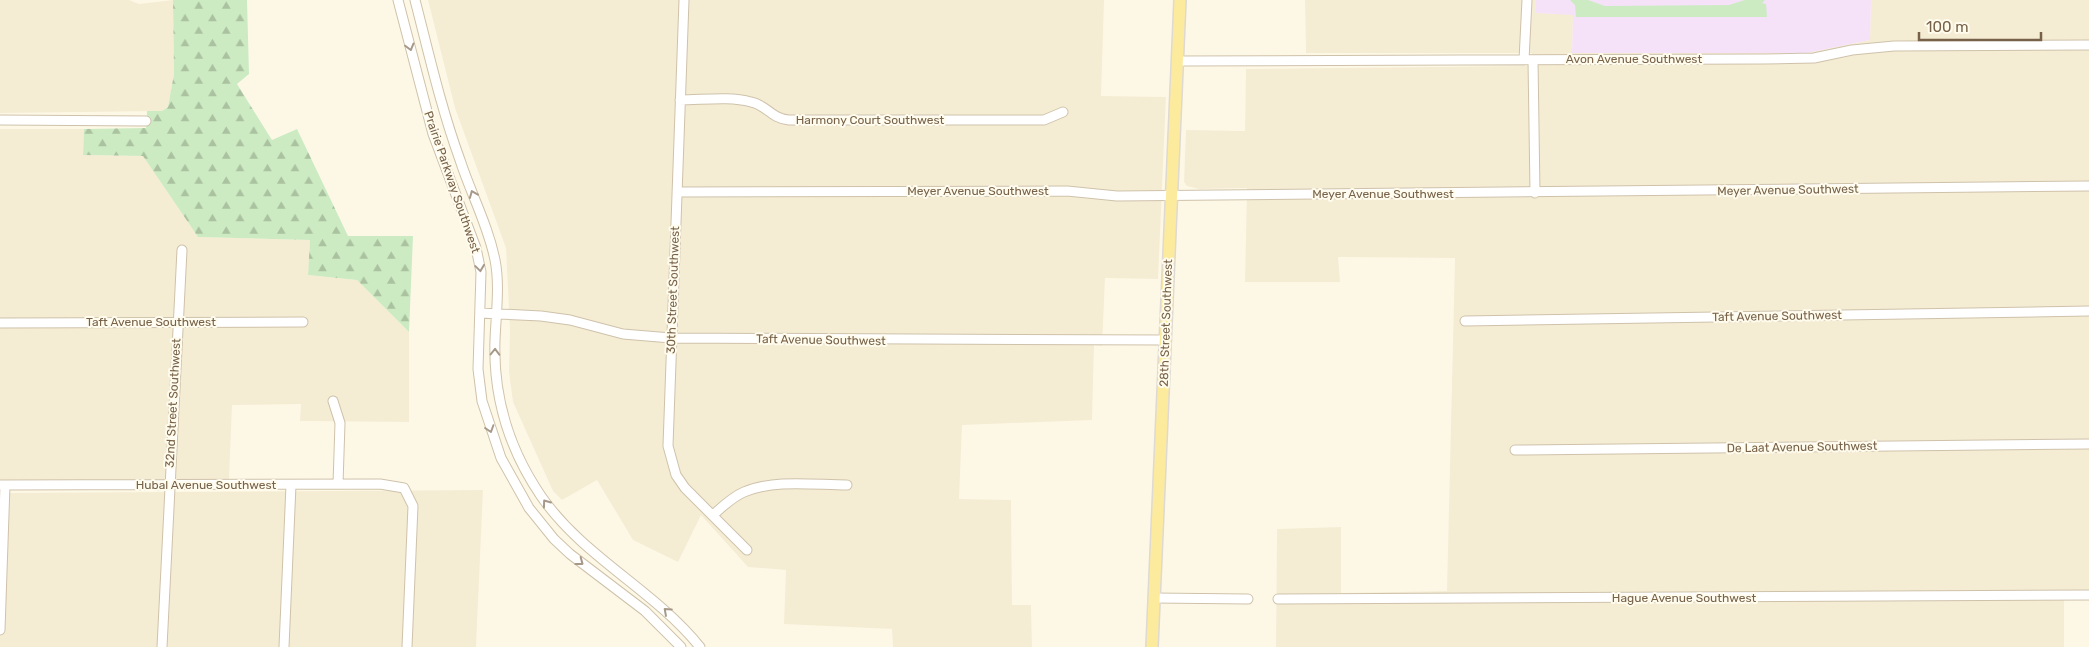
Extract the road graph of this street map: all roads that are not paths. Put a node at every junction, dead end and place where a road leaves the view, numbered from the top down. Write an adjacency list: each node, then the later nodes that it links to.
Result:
1 (398, 0): 19 (street, Prairie Parkway Southwest, one-way to 19)
2 (415, 0): 20 (street, Prairie Parkway Southwest, one-way to 2)
3 (684, 0): 9 (street, 30th Street Southwest)
4 (1180, 0): 8 (main road, 28th Street Southwest)
5 (1527, 0): 7 (street)
6 (2089, 44): 7 (street, Avon Avenue Southwest)
7 (1529, 60): 8 (street, Avon Avenue Southwest); 15 (street)
8 (1178, 61): 16 (main road, 28th Street Southwest)
9 (680, 100): 10 (street, Harmony Court Southwest); 14 (street, 30th Street Southwest)
10 (1063, 112)
11 (0, 120): 12 (street)
12 (146, 120)
13 (2089, 186): 15 (street, Meyer Avenue Southwest)
14 (677, 192): 16 (street, Meyer Avenue Southwest); 25 (street, 30th Street Southwest)
15 (1535, 193): 16 (street, Meyer Avenue Southwest)
16 (1172, 195): 26 (main road, 28th Street Southwest)
17 (182, 250): 22 (street, 32nd Street Southwest)
18 (2089, 311): 21 (street, Taft Avenue Southwest)
19 (480, 313): 20 (street, Taft Avenue Southwest); 36 (street, Prairie Parkway Southwest, one-way to 36)
20 (496, 313): 25 (street, Taft Avenue Southwest); 30 (street, Prairie Parkway Southwest, one-way to 20)
21 (1465, 321)
22 (178, 322): 23 (street, Taft Avenue Southwest); 24 (street, Taft Avenue Southwest); 35 (street, 32nd Street Southwest)
23 (303, 322)
24 (0, 323)
25 (671, 338): 26 (street, Taft Avenue Southwest); 37 (street, 30th Street Southwest)
26 (1166, 340): 40 (main road, 28th Street Southwest)
27 (333, 401): 31 (street)
28 (2089, 444): 29 (street, De Laat Avenue Southwest)
29 (1515, 450)
30 (532, 482): 36 (street); 48 (street, Prairie Parkway Southwest, one-way to 30)
31 (338, 484): 33 (street, Hubal Avenue Southwest); 46 (street, Hubal Avenue Southwest)
32 (3, 485): 35 (street, Hubal Avenue Southwest); 43 (street)
33 (291, 485): 35 (street, Hubal Avenue Southwest); 45 (street)
34 (847, 485): 37 (street)
35 (169, 486): 44 (street, 32nd Street Southwest)
36 (519, 490): 47 (street, Prairie Parkway Southwest, one-way to 47)
37 (712, 515): 38 (street, 30th Street Southwest)
38 (747, 550)
39 (2089, 595): 42 (street, Hague Avenue Southwest)
40 (1154, 598): 41 (street); 49 (main road, 28th Street Southwest)
41 (1248, 599)
42 (1278, 599)
43 (0, 630)
44 (162, 647)
45 (284, 647)
46 (408, 647)
47 (682, 647)
48 (700, 647)
49 (1152, 647)

